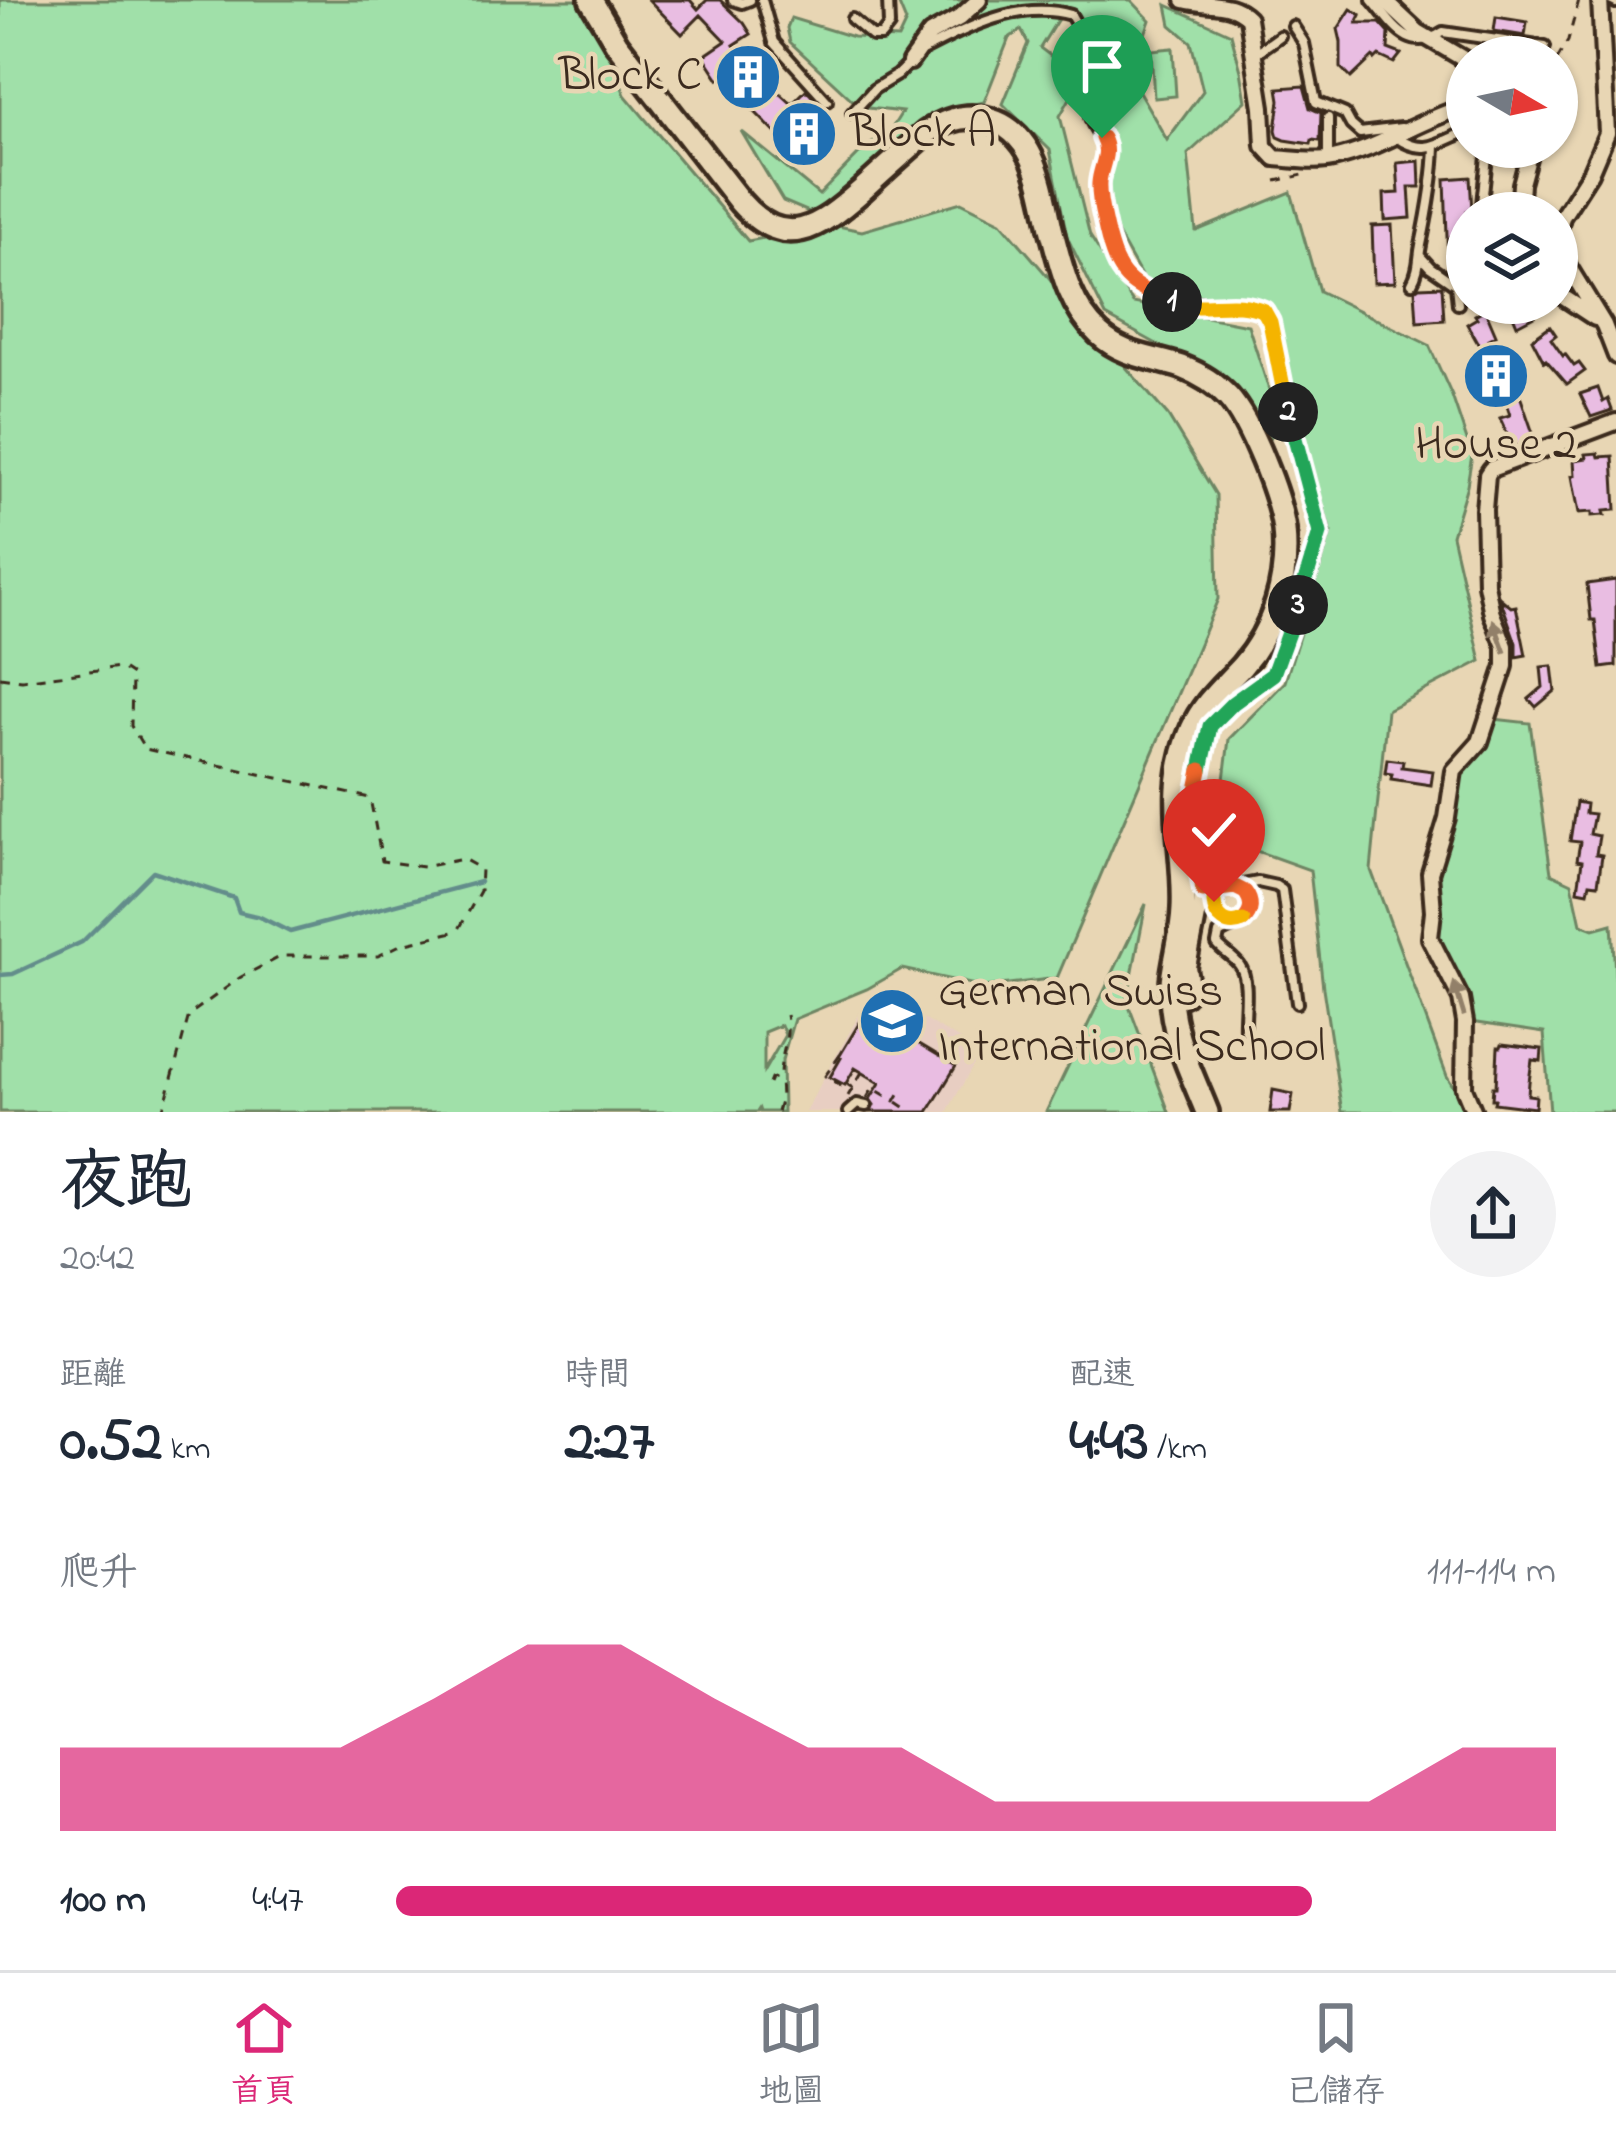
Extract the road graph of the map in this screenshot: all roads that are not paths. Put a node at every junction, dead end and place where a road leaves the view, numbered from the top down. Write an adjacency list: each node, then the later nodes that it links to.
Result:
1 (591, 0): 37 (main road)
2 (733, 0): 3 (lane)
3 (750, 0)
4 (762, 0): 19 (lane)
5 (887, 0): 11 (lane)
6 (979, 0): 18 (street)
7 (1184, 0): 17 (street)
8 (1372, 0): 15 (lane)
9 (1384, 0): 15 (street)
10 (1600, 0): 32 (street)
11 (852, 19)
12 (1293, 26): 23 (lane)
13 (1280, 36): 17 (lane)
14 (1470, 36): 15 (lane)
15 (1431, 40): 16 (street)
16 (1446, 49)
17 (1254, 53): 27 (street)
18 (910, 62): 20 (lane); 35 (lane)
19 (827, 101)
20 (851, 113)
21 (1446, 114): 23 (street)
22 (1328, 118): 27 (lane)
23 (1416, 126): 24 (street)
24 (1395, 136): 26 (lane); 27 (street)
25 (1446, 141): 26 (lane)
26 (1436, 146): 28 (lane)
27 (1328, 161)
28 (1419, 255): 29 (lane); 30 (lane)
29 (1446, 278)
30 (1412, 283)
31 (1578, 306): 32 (street)
32 (1604, 325): 33 (street)
33 (1616, 356)
34 (1616, 422): 43 (street, one-way to 34)
35 (1203, 891): 36 (lane); 37 (street)
36 (1232, 924): 38 (lane, bridge); 39 (lane)
37 (1172, 1001): 42 (main road)
38 (1297, 1003)
39 (1245, 1030)
40 (865, 1104): 41 (lane)
41 (848, 1112)
42 (1207, 1112)
43 (1474, 1112)

